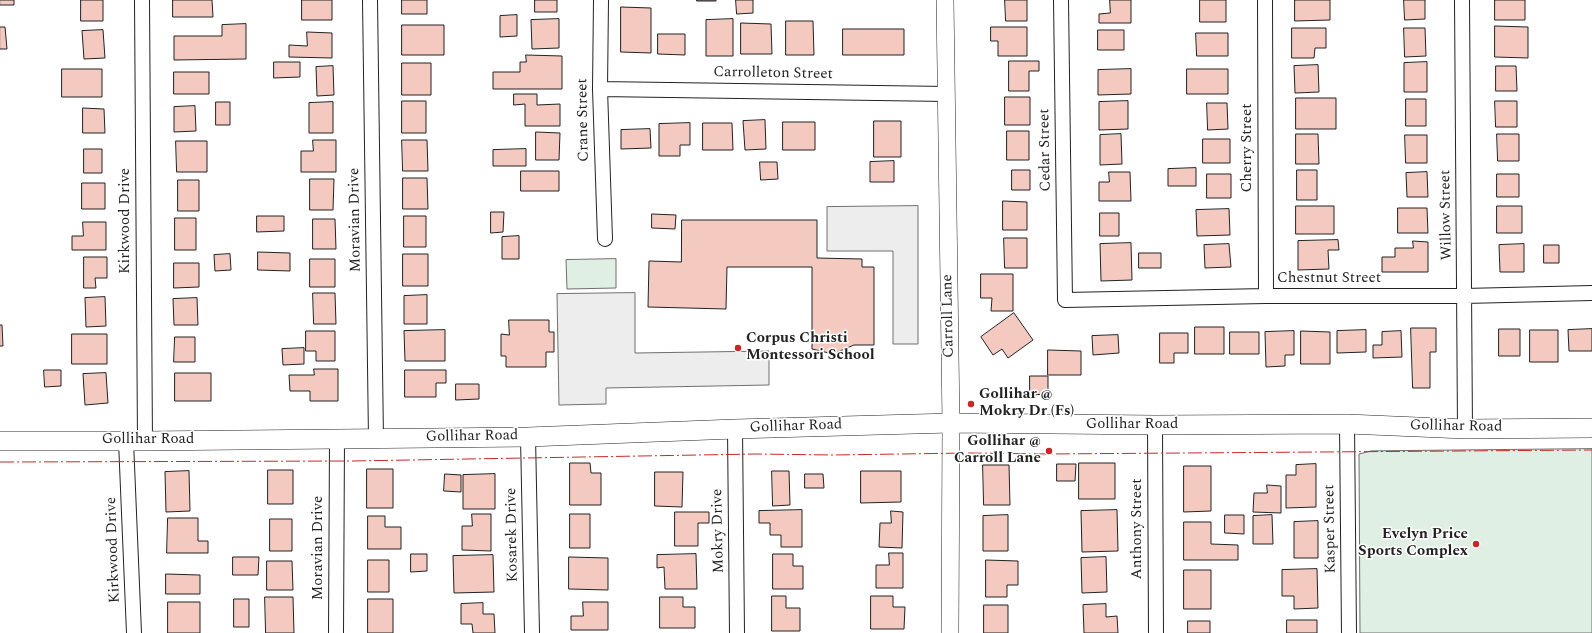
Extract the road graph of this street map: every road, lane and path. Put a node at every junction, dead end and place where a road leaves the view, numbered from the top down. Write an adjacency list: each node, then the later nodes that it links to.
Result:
1 (142, 0): 25 (street, Kirkwood Drive)
2 (370, 0): 23 (street, Moravian Drive)
3 (601, 0): 8 (street, Crane Street)
4 (945, 0): 9 (street, Carroll Lane)
5 (1061, 0): 14 (street, Cedar Street)
6 (1265, 0): 12 (street, Cherry Street)
7 (1462, 0): 13 (street, Willow Street)
8 (600, 89): 9 (street, Carrolleton Street); 10 (street, Crane Street)
9 (947, 94): 15 (street, Carroll Lane)
10 (605, 239)
11 (1592, 293): 13 (street, Chestnut Street)
12 (1266, 296): 13 (street, Chestnut Street); 14 (street, Chestnut Street)
13 (1464, 296): 20 (street, Willow Street)
14 (1065, 300)
15 (951, 423): 17 (main road, Gollihar Road); 19 (main road, Gollihar Road); 30 (street, Carroll Lane)
16 (1347, 424): 17 (main road, Gollihar Road); 20 (main road, Gollihar Road); 32 (street, Kasper Street)
17 (1154, 425): 31 (street, Anthony Street)
18 (1592, 428): 20 (main road, Gollihar Road)
19 (735, 429): 21 (main road, Gollihar Road); 29 (street, Mokry Drive)
20 (1465, 429)
21 (528, 437): 23 (main road, Gollihar Road); 28 (street, Kosarek Drive)
22 (336, 439): 23 (main road, Gollihar Road); 25 (main road, Gollihar Road); 27 (street, Moravian Drive)
23 (376, 439)
24 (0, 441): 25 (main road, Gollihar Road)
25 (135, 441): 26 (street, Kirkwood Drive)
26 (134, 633)
27 (336, 633)
28 (532, 633)
29 (737, 633)
30 (950, 633)
31 (1156, 633)
32 (1349, 633)

